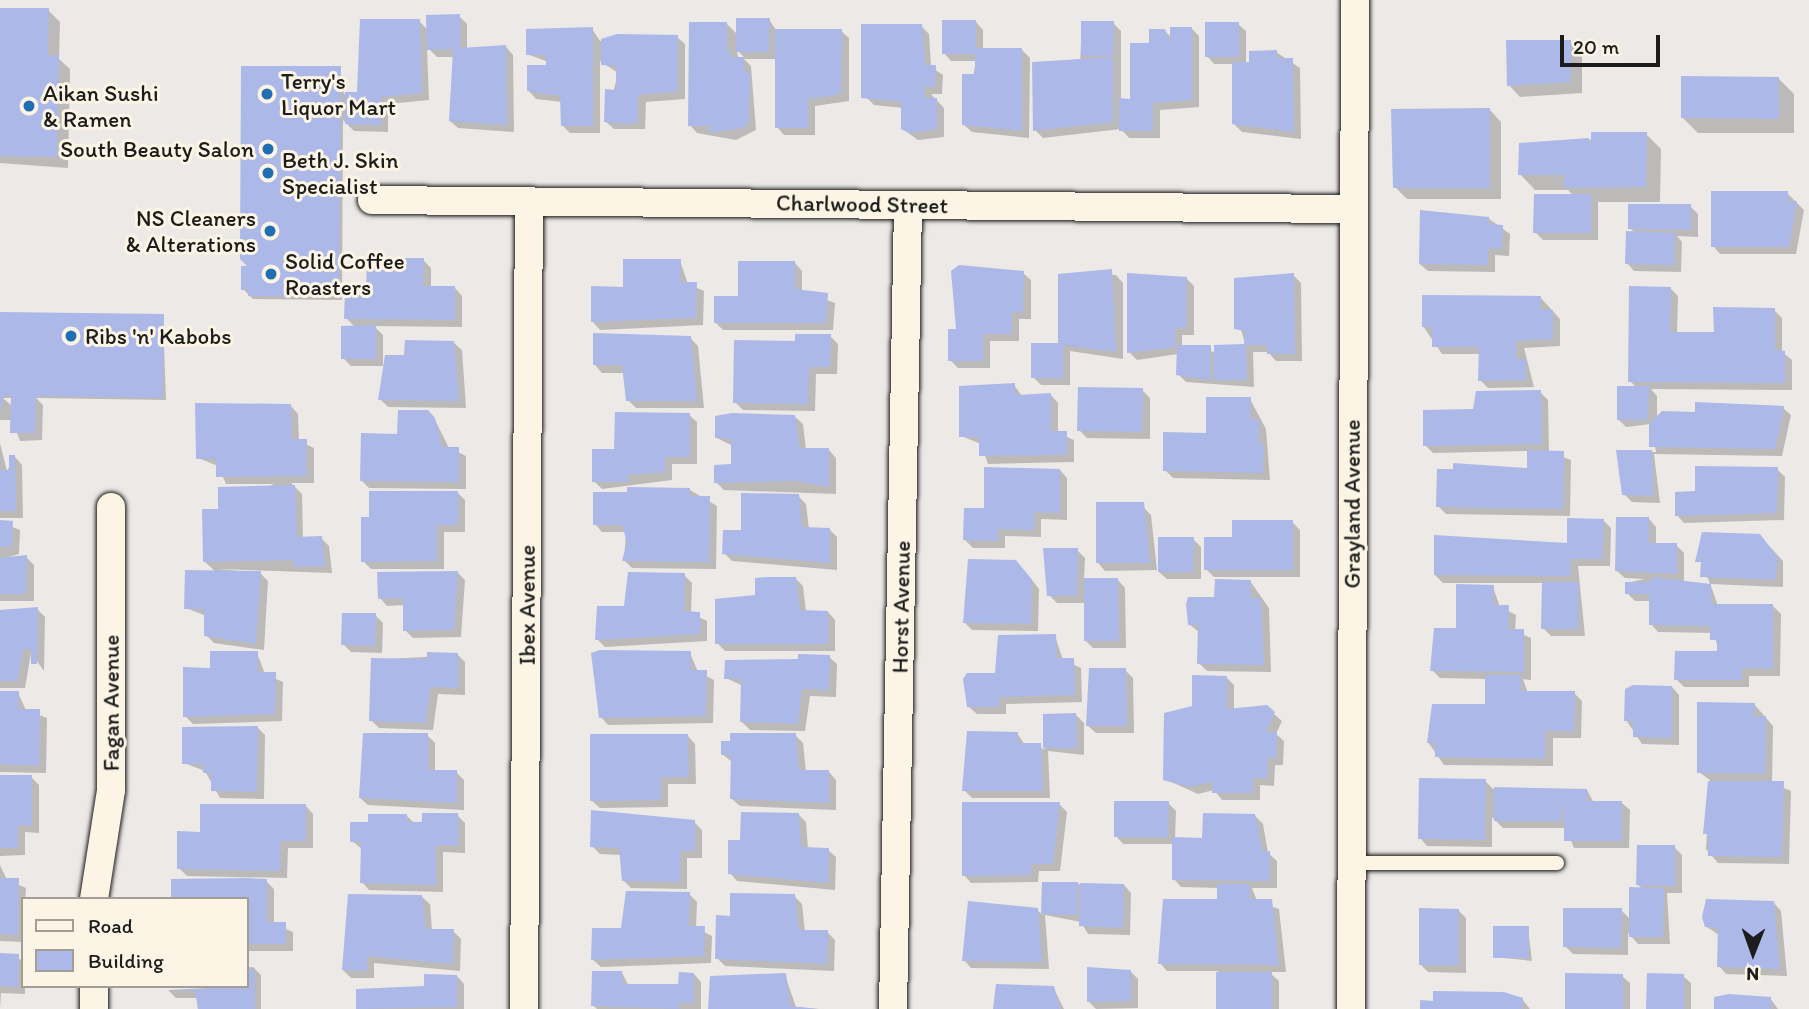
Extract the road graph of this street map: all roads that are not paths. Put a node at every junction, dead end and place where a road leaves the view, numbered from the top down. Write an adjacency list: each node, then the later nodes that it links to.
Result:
1 (1355, 0): 5 (street, Grayland Avenue)
2 (372, 200): 3 (street, Charlwood Street)
3 (529, 201): 4 (street, Charlwood Street); 12 (street, Ibex Avenue)
4 (908, 205): 5 (street, Charlwood Street); 13 (street, Horst Avenue)
5 (1353, 209): 7 (street, Grayland Avenue)
6 (111, 507): 9 (street, Fagan Avenue)
7 (1351, 863): 8 (lane); 14 (street, Grayland Avenue)
8 (1557, 863)
9 (94, 897)
10 (94, 988): 11 (street)
11 (94, 1009)
12 (524, 1009)
13 (893, 1009)
14 (1351, 1009)

